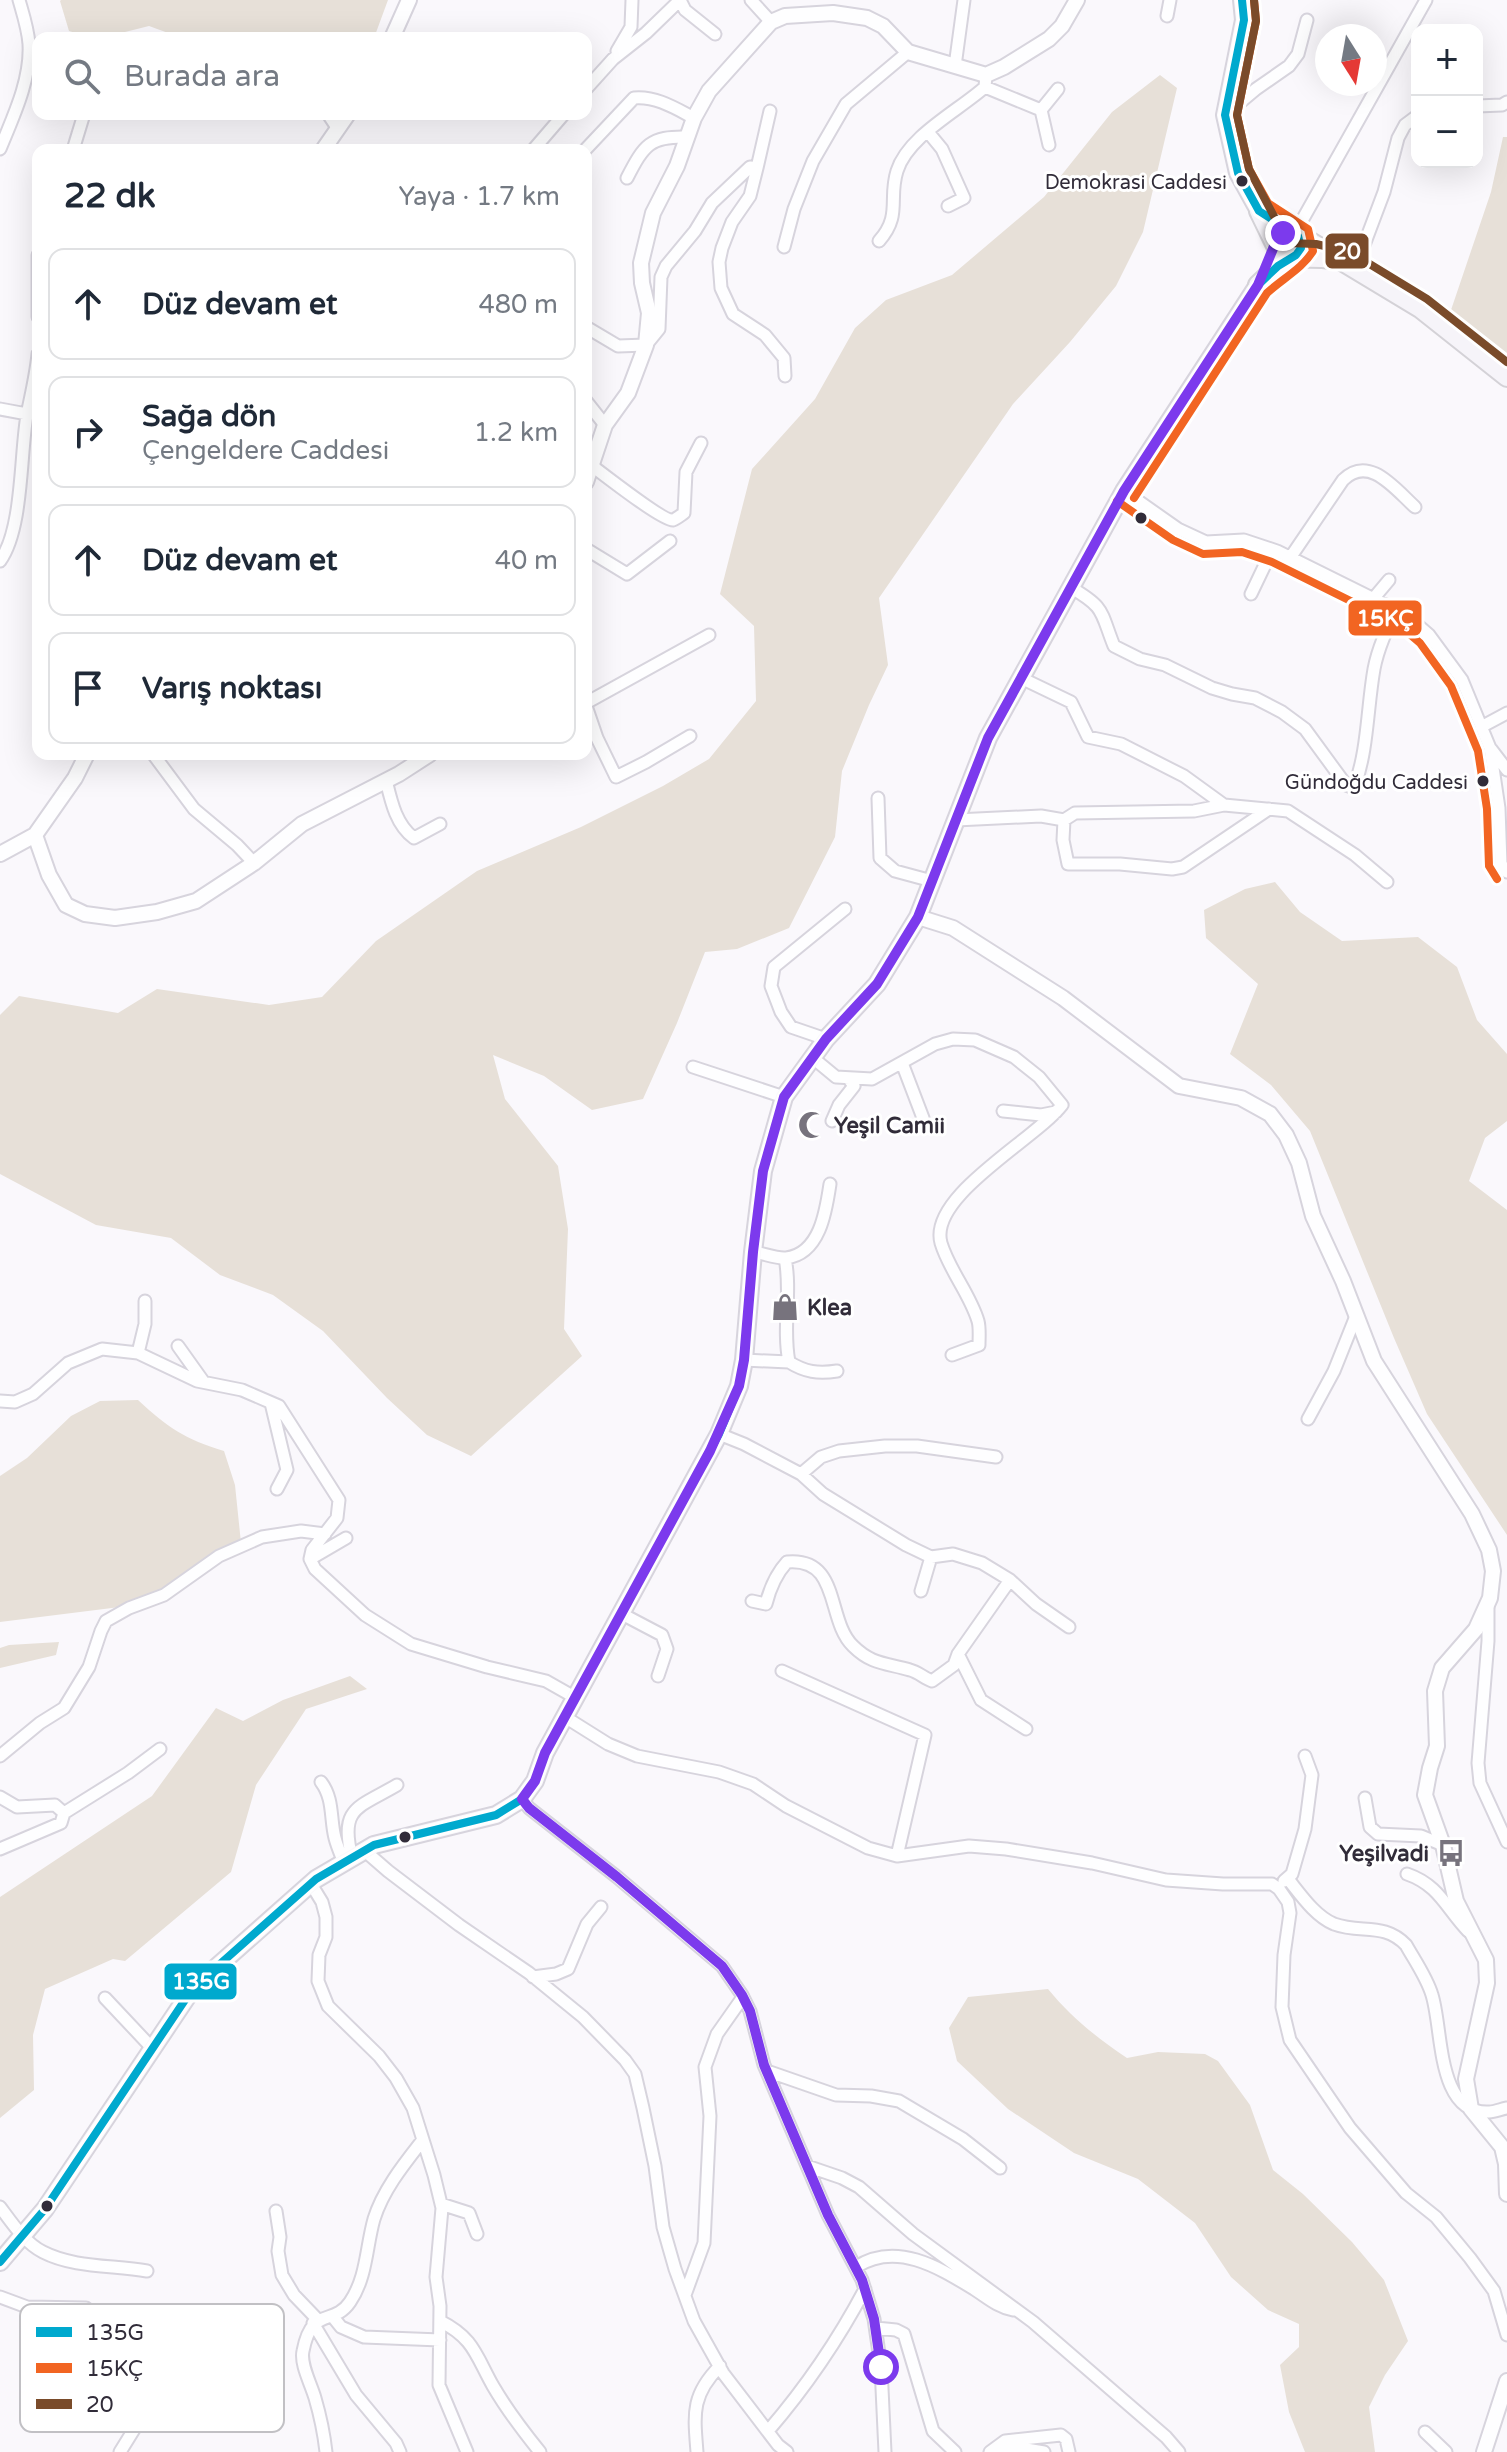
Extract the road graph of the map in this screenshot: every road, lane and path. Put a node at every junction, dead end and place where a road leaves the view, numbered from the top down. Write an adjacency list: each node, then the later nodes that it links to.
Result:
1 (19, 0): 41 (street)
2 (409, 0): 14 (street)
3 (632, 0): 17 (street)
4 (680, 0): 15 (street); 17 (street)
5 (754, 0): 13 (street)
6 (964, 0): 18 (street)
7 (1077, 0): 19 (street)
8 (1170, 0): 11 (street)
9 (1242, 0): 26 (main road)
10 (1426, 0): 46 (street)
11 (1167, 16)
12 (1307, 20): 26 (street)
13 (771, 22): 16 (street); 27 (street)
14 (395, 32)
15 (715, 34)
16 (908, 52): 18 (street); 49 (street)
17 (613, 59): 20 (street)
18 (955, 66): 19 (street)
19 (986, 81): 24 (street); 34 (street)
20 (592, 82)
21 (1058, 89): 24 (street)
22 (1507, 102): 23 (street)
23 (1483, 106)
24 (1041, 110): 40 (street)
25 (770, 111): 42 (street)
26 (1225, 115): 45 (main road)
27 (694, 118): 35 (street); 39 (street)
28 (82, 120): 36 (street)
29 (332, 120): 33 (street)
30 (344, 120): 33 (street)
31 (559, 120): 38 (street)
32 (1411, 120): 51 (street)
33 (338, 129): 37 (street)
34 (928, 132): 44 (street); 47 (street)
35 (687, 137): 43 (street); 54 (street)
36 (75, 144)
37 (327, 144)
38 (538, 144)
39 (591, 144)
40 (1049, 145)
41 (0, 149)
42 (757, 168): 54 (street); 55 (street)
43 (627, 178)
44 (948, 206)
45 (1259, 211): 46 (main road); 48 (main road)
46 (1295, 233): 48 (main road); 50 (main road); 51 (main road)
47 (879, 241)
48 (1276, 243): 50 (main road); 52 (main road)
49 (784, 247)
50 (1292, 257): 51 (main road); 52 (main road)
51 (1349, 266): 56 (main road)
52 (1258, 285): 65 (main road)
53 (592, 334): 54 (street)
54 (646, 345): 61 (street)
55 (785, 376)
56 (1507, 377)
57 (32, 392): 60 (street)
58 (0, 409): 60 (street)
59 (592, 409): 61 (street)
60 (27, 414): 71 (street)
61 (605, 425): 63 (street)
62 (701, 443): 64 (street)
63 (592, 462)
64 (592, 466)
65 (1124, 491): 68 (street); 73 (main road)
66 (1415, 507): 70 (street)
67 (670, 541): 69 (street)
68 (1272, 550): 70 (street); 74 (street)
69 (592, 553)
70 (1290, 558): 75 (street)
71 (0, 561)
72 (1389, 580): 75 (street)
73 (1070, 587): 76 (street); 78 (main road)
74 (1251, 594)
75 (1373, 599): 76 (street)
76 (1396, 610): 82 (street)
77 (709, 635): 79 (street)
78 (1021, 678): 91 (street); 93 (main road)
79 (592, 702)
80 (1507, 713): 82 (street)
81 (592, 723): 83 (street)
82 (1481, 727): 84 (street)
83 (690, 736)
84 (1490, 748): 88 (street); 99 (street)
85 (84, 760): 96 (street)
86 (157, 760): 98 (street)
87 (420, 760): 89 (street)
88 (1507, 770)
89 (386, 780): 95 (street); 98 (street)
90 (878, 798): 100 (street)
91 (1224, 805): 92 (street); 94 (street)
92 (1269, 809): 94 (street); 101 (street)
93 (956, 820): 94 (street); 100 (main road)
94 (1064, 820)
95 (440, 824)
96 (35, 835): 97 (street); 98 (street)
97 (0, 854)
98 (254, 863)
99 (1507, 872)
100 (932, 881): 103 (main road)
101 (1387, 882)
102 (845, 909): 104 (street)
103 (918, 917): 104 (main road); 118 (street)
104 (826, 1039): 105 (main road)
105 (813, 1058): 108 (street); 109 (main road)
106 (902, 1063): 108 (street); 111 (street); 112 (street)
107 (693, 1067): 109 (street)
108 (848, 1078): 113 (street)
109 (784, 1097): 115 (main road)
110 (1003, 1111): 111 (street)
111 (1056, 1112): 121 (street)
112 (923, 1118)
113 (832, 1121)
114 (830, 1184): 116 (street)
115 (753, 1252): 116 (street); 122 (main road)
116 (785, 1258): 123 (street)
117 (145, 1301): 120 (street)
118 (1356, 1316): 128 (street); 140 (street)
119 (178, 1346): 125 (street)
120 (138, 1353): 125 (street); 126 (street)
121 (952, 1355)
122 (744, 1360): 123 (street); 129 (main road)
123 (789, 1362): 124 (street)
124 (837, 1371)
125 (203, 1382): 127 (street)
126 (0, 1401)
127 (271, 1403): 132 (street); 133 (street)
128 (1308, 1419)
129 (719, 1434): 131 (street); 141 (main road)
130 (996, 1457): 131 (street)
131 (801, 1474): 135 (street)
132 (277, 1489)
133 (325, 1534): 136 (street); 150 (street)
134 (346, 1538): 136 (street)
135 (931, 1557): 137 (street); 138 (street)
136 (310, 1559): 146 (street)
137 (1010, 1580): 142 (street); 143 (street)
138 (921, 1591)
139 (752, 1601): 143 (street)
140 (1488, 1603): 158 (street); 159 (street)
141 (622, 1614): 145 (street); 146 (main road)
142 (1069, 1627)
143 (958, 1654): 148 (street)
144 (782, 1671): 161 (street)
145 (658, 1676)
146 (576, 1698): 147 (main road)
147 (565, 1717): 156 (main road); 161 (street)
148 (1026, 1729)
149 (160, 1749): 157 (street)
150 (0, 1756)
151 (1305, 1756): 164 (street)
152 (321, 1782): 162 (street)
153 (397, 1785): 162 (street)
154 (0, 1797): 157 (street)
155 (1365, 1798): 159 (street)
156 (522, 1799): 162 (main road); 170 (street)
157 (64, 1813): 160 (street)
158 (1507, 1842)
159 (1443, 1845): 168 (street)
160 (0, 1849)
161 (897, 1856): 166 (street)
162 (354, 1857): 165 (main road); 169 (street)
163 (1407, 1874): 168 (street)
164 (1288, 1879): 166 (street); 175 (street)
165 (311, 1884): 172 (main road); 176 (street)
166 (1272, 1884): 197 (street)
167 (601, 1907): 169 (street)
168 (1476, 1940): 175 (street)
169 (533, 1977): 189 (street)
170 (743, 1997): 173 (street); 189 (street)
171 (105, 1998): 172 (street)
172 (153, 2049): 184 (main road)
173 (767, 2071): 177 (street); 178 (street)
174 (1507, 2108): 175 (street)
175 (1471, 2109): 179 (street)
176 (422, 2141): 180 (street); 193 (street)
177 (807, 2166): 186 (street); 192 (street)
178 (1000, 2168)
179 (1507, 2194)
180 (441, 2204): 183 (street); 194 (street)
181 (0, 2207): 184 (street)
182 (276, 2211): 195 (street)
183 (477, 2234)
184 (22, 2236): 185 (main road); 187 (street)
185 (0, 2262)
186 (856, 2267): 188 (street); 192 (street)
187 (147, 2271)
188 (865, 2289): 196 (street); 201 (street)
189 (685, 2296): 199 (street)
190 (0, 2297): 191 (street)
191 (20, 2304)
192 (1017, 2311): 217 (street)
193 (333, 2317): 195 (street); 198 (street)
194 (440, 2321): 198 (street); 208 (street)
195 (315, 2322): 205 (street); 206 (street)
196 (876, 2328): 211 (street); 212 (street)
197 (1507, 2335)
198 (440, 2340): 207 (street)
199 (720, 2366): 201 (street); 209 (street)
200 (1507, 2381): 219 (street)
201 (768, 2431): 210 (street)
202 (132, 2432): 204 (street)
203 (1425, 2432): 218 (street)
204 (120, 2452)
205 (326, 2452)
206 (400, 2452)
207 (467, 2452)
208 (540, 2452)
209 (697, 2452)
210 (787, 2452)
211 (885, 2452)
212 (955, 2452)
213 (990, 2452): 216 (street)
214 (996, 2452): 215 (street)
215 (1044, 2452)
216 (1069, 2452)
217 (1179, 2452)
218 (1446, 2452)
219 (1484, 2452)

